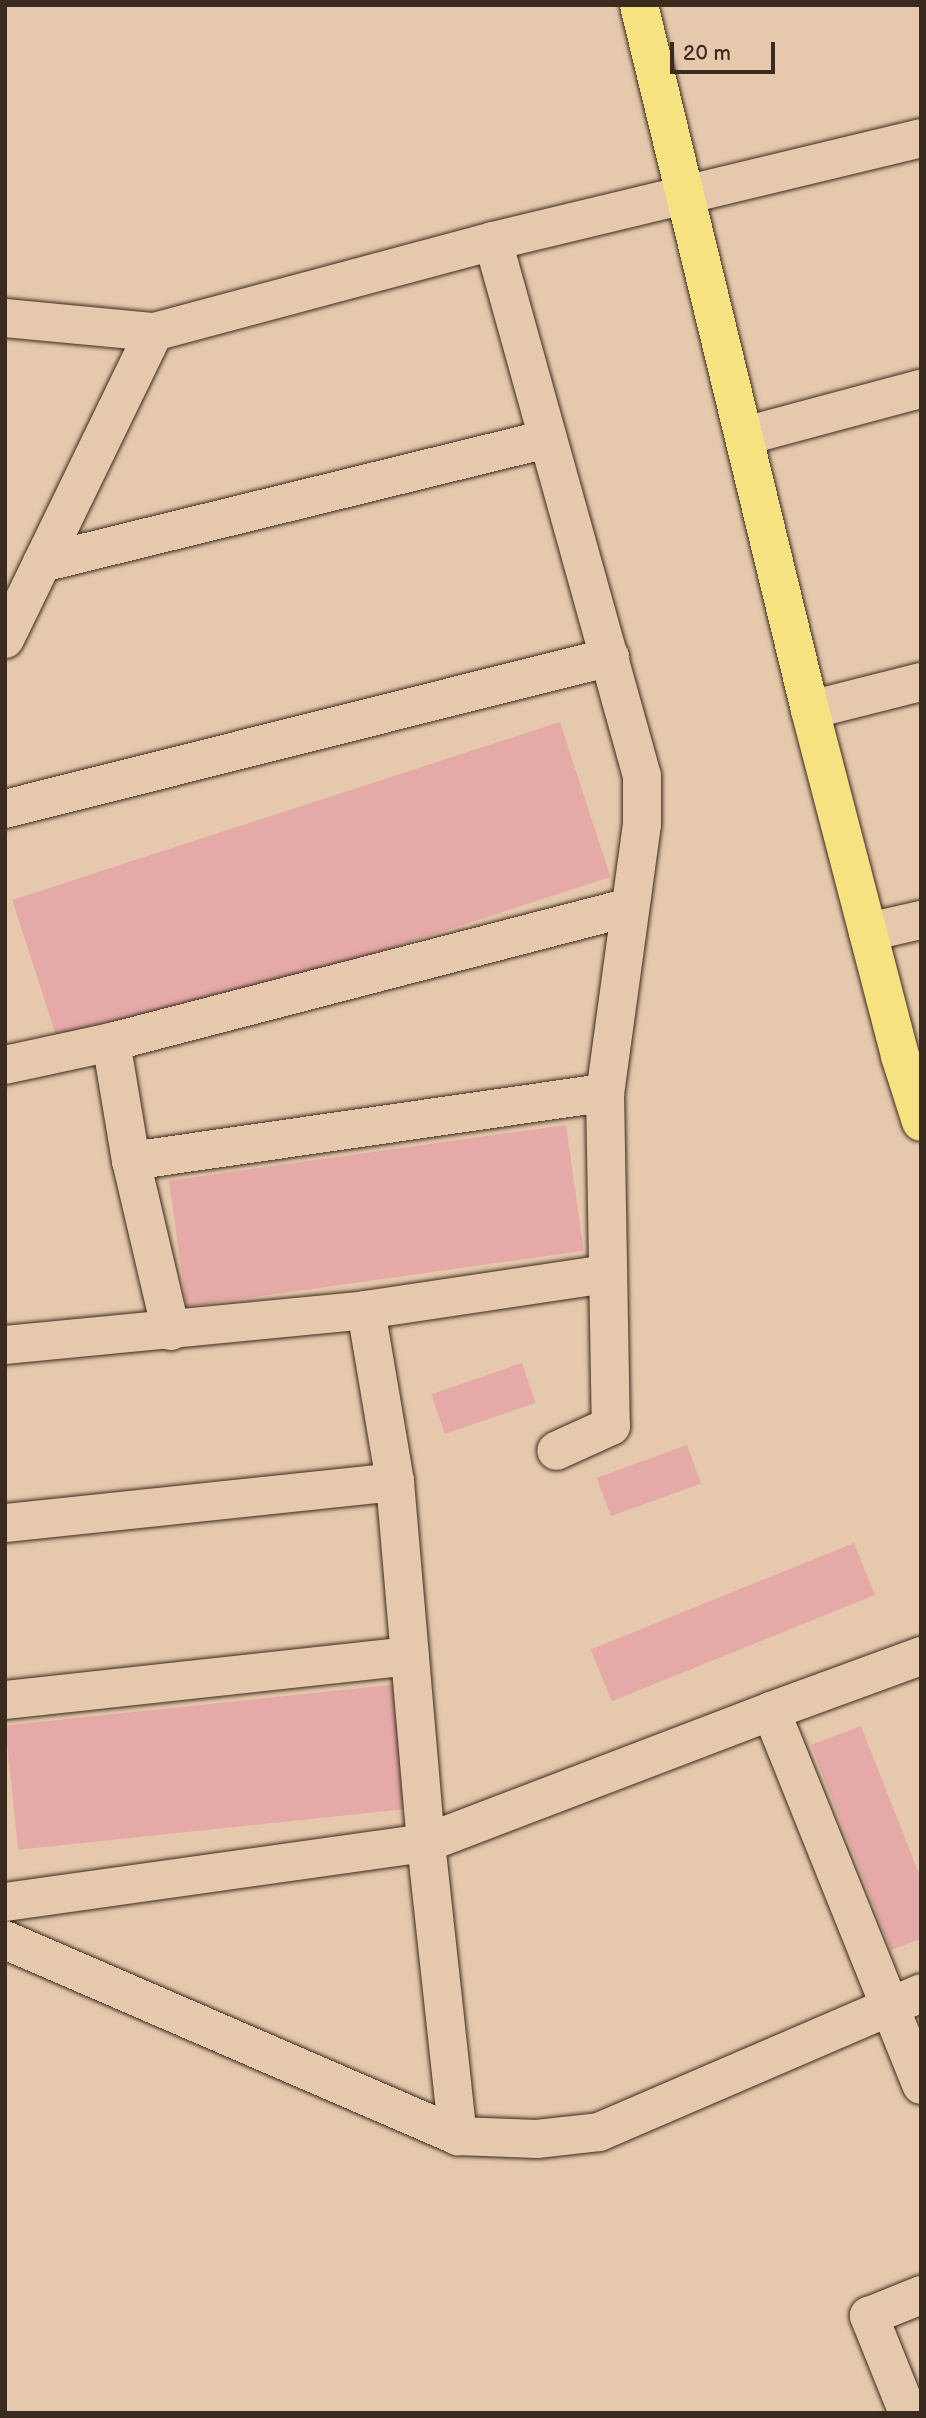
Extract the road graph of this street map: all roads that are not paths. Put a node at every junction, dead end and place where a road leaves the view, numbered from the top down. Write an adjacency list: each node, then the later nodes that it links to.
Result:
1 (639, 5): 3 (main road)
2 (921, 138): 3 (street)
3 (684, 196): 4 (street); 8 (main road)
4 (493, 241): 6 (street); 9 (street)
5 (5, 318): 6 (street)
6 (154, 332): 10 (street)
7 (921, 389): 8 (street)
8 (745, 436): 14 (main road)
9 (547, 439): 10 (street); 12 (street)
10 (42, 563): 11 (street)
11 (5, 639)
12 (610, 657): 15 (street); 16 (street)
13 (921, 682): 14 (street)
14 (810, 710): 18 (main road)
15 (5, 809)
16 (629, 907): 19 (street); 21 (street)
17 (921, 920): 18 (street)
18 (868, 932): 22 (main road)
19 (111, 1042): 20 (street); 23 (street)
20 (5, 1065)
21 (605, 1093): 23 (street); 24 (street)
22 (921, 1122)
23 (131, 1161): 26 (street)
24 (606, 1274): 25 (street); 28 (street)
25 (366, 1310): 26 (street); 29 (street)
26 (171, 1331): 27 (street)
27 (5, 1345)
28 (556, 1451)
29 (395, 1482): 30 (street); 31 (street)
30 (5, 1523)
31 (410, 1656): 33 (street); 35 (street)
32 (921, 1656): 34 (street)
33 (5, 1700)
34 (771, 1711): 35 (street); 38 (street)
35 (426, 1843): 36 (street); 40 (street)
36 (5, 1902)
37 (5, 1940): 40 (street)
38 (905, 2000): 39 (street); 40 (street)
39 (921, 2085)
40 (458, 2136)
41 (921, 2295): 42 (street)
42 (908, 2413)

